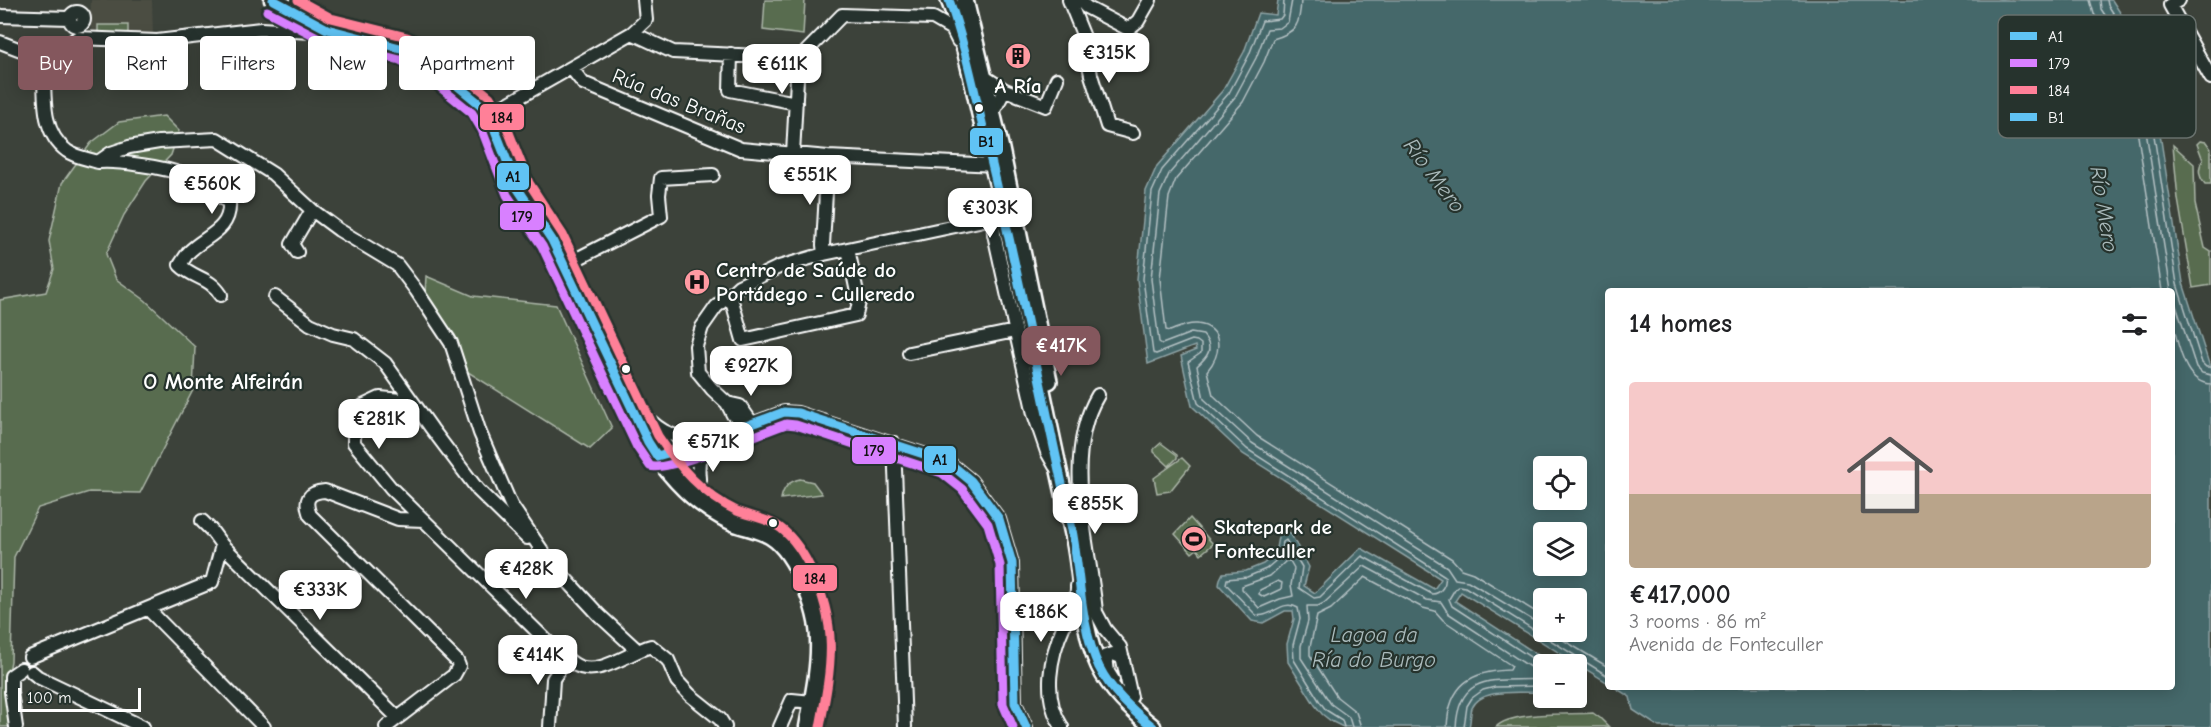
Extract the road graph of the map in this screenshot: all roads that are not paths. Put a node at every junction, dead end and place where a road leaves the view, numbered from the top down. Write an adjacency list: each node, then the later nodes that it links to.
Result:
1 (85, 0): 13 (street)
2 (263, 0): 14 (highway)
3 (273, 0): 14 (highway)
4 (644, 0): 15 (street)
5 (965, 0): 28 (main road)
6 (1070, 0): 36 (street)
7 (1080, 0): 8 (street)
8 (1150, 0)
9 (288, 1): 18 (highway)
10 (949, 1): 12 (street); 28 (main road)
11 (0, 16): 13 (street)
12 (933, 18): 24 (street); 28 (street)
13 (76, 24): 14 (street); 16 (street)
14 (327, 29): 17 (highway)
15 (632, 33): 23 (street); 25 (street)
16 (66, 36)
17 (356, 36)
18 (362, 36)
19 (0, 42): 22 (street)
20 (387, 44): 33 (highway)
21 (2196, 47): 26 (street)
22 (18, 49)
23 (731, 54): 24 (street); 31 (street)
24 (798, 60): 31 (street)
25 (572, 69): 33 (street); 37 (street, Rúa das Brañas)
26 (2211, 78)
27 (1056, 79): 30 (street)
28 (978, 82): 30 (street); 32 (main road); 41 (main road)
29 (45, 90): 40 (street)
30 (1005, 90): 32 (street)
31 (796, 103): 35 (street)
32 (992, 114): 34 (main road)
33 (488, 115): 48 (highway)
34 (996, 131): 41 (street); 49 (main road)
35 (795, 132): 37 (street); 38 (street)
36 (1133, 133)
37 (793, 154): 38 (street, Rúa das Brañas)
38 (807, 155): 39 (street, Rúa das Brañas)
39 (828, 157): 41 (street, Rúa das Brañas); 47 (street)
40 (98, 162): 43 (street); 51 (street)
41 (994, 165): 44 (street); 44 (main road)
42 (713, 175): 48 (street)
43 (312, 210): 46 (street); 70 (street)
44 (1002, 215): 45 (street); 49 (street); 53 (street); 60 (main road)
45 (848, 249): 47 (street); 50 (street)
46 (297, 252)
47 (824, 254): 50 (street)
48 (564, 265): 56 (highway)
49 (1030, 282): 54 (main road)
50 (730, 294): 58 (street)
51 (221, 295)
52 (275, 297): 59 (street)
53 (1015, 331): 55 (street); 60 (street)
54 (1041, 339): 60 (main road); 77 (main road)
55 (909, 353)
56 (612, 367): 63 (street); 65 (highway)
57 (1098, 395): 76 (street)
58 (728, 403): 61 (street); 62 (street)
59 (421, 413): 67 (street); 70 (street)
60 (1040, 415): 71 (main road)
61 (752, 423): 62 (street); 64 (street)
62 (726, 433): 63 (street)
63 (702, 442): 65 (street); 66 (street)
64 (894, 443): 90 (street); 91 (street)
65 (657, 456): 66 (highway)
66 (705, 505): 80 (highway)
67 (424, 520): 75 (street); 81 (street)
68 (202, 521): 69 (street)
69 (222, 544): 72 (street); 81 (street)
70 (545, 555): 74 (street)
71 (1078, 555): 73 (main road); 92 (street)
72 (148, 609): 78 (street); 84 (street)
73 (1086, 623): 77 (street); 79 (main road)
74 (638, 650): 75 (street); 87 (street)
75 (567, 658): 86 (street)
76 (1123, 658): 77 (street); 79 (street)
77 (1108, 664): 79 (main road)
78 (27, 670): 82 (street); 83 (street)
79 (1126, 698): 93 (main road); 94 (main road)
80 (812, 702): 88 (street); 89 (highway)
81 (398, 718): 85 (street)
82 (16, 727)
83 (143, 727)
84 (264, 727)
85 (386, 727)
86 (550, 727)
87 (725, 727)
88 (780, 727)
89 (808, 727)
90 (905, 727)
91 (1026, 727)
92 (1062, 727)
93 (1153, 727)
94 (1164, 727)

